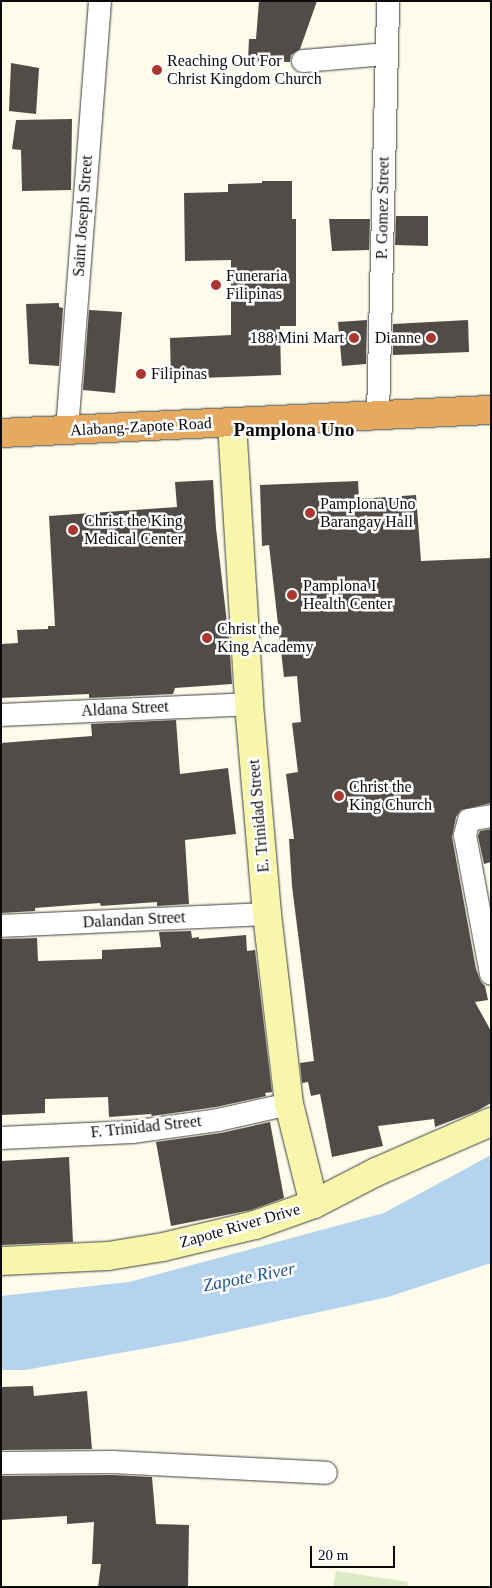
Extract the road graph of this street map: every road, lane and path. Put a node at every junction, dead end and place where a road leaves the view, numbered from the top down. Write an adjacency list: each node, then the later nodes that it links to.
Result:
1 (100, 1): 8 (street, Saint Joseph Street)
2 (388, 1): 3 (street, P. Gomez Street)
3 (386, 54): 4 (street); 6 (street, P. Gomez Street)
4 (303, 61)
5 (491, 410): 6 (highway, Alabang-Zapote Road)
6 (378, 416): 7 (highway, Alabang-Zapote Road)
7 (232, 423): 8 (highway, Alabang-Zapote Road); 10 (street, E. Trinidad Street)
8 (67, 430): 9 (highway, Alabang-Zapote Road)
9 (1, 433)
10 (249, 704): 11 (street, Aldana Street); 13 (street, E. Trinidad Street)
11 (1, 715)
12 (491, 816): 15 (street)
13 (267, 914): 14 (street, Dalandan Street); 16 (street, E. Trinidad Street)
14 (1, 926)
15 (491, 974)
16 (289, 1104): 18 (street, F. Trinidad Street); 19 (street, E. Trinidad Street)
17 (491, 1122): 19 (street, Zapote River Drive)
18 (1, 1138)
19 (314, 1204): 20 (street, Zapote River Drive)
20 (1, 1261)
21 (1, 1463): 22 (street)
22 (326, 1472)

